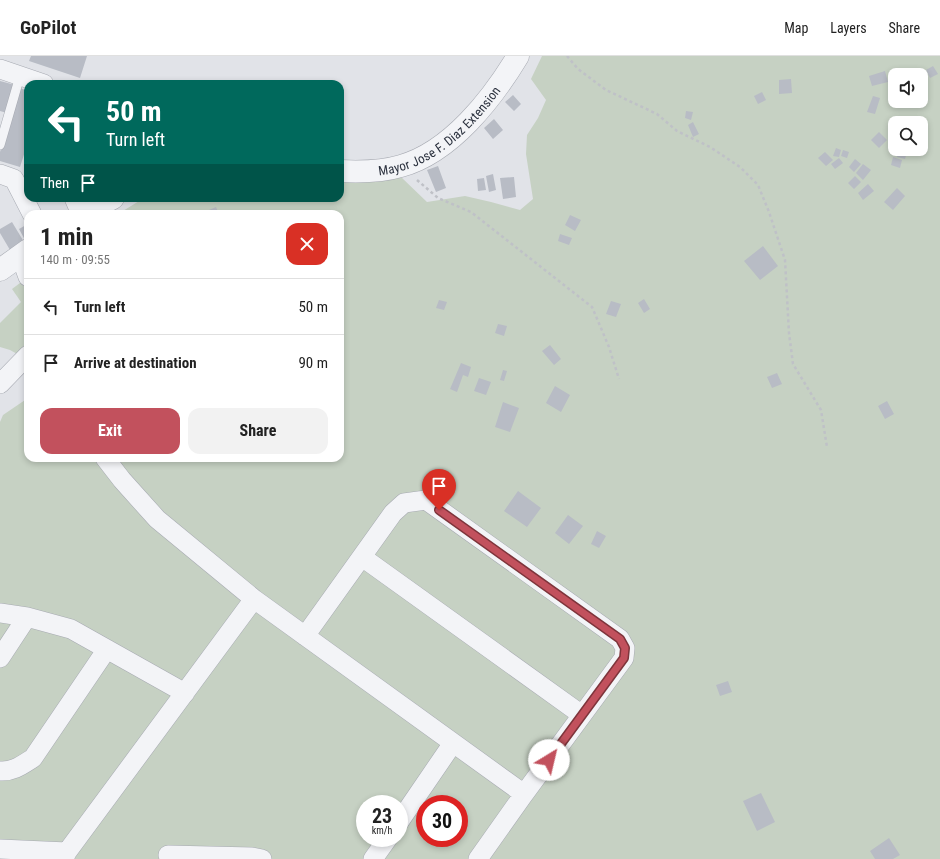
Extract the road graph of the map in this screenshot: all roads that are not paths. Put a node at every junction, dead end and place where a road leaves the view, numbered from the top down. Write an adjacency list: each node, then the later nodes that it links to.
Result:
1 (518, 56): 6 (street, Mayor Jose F. Diaz Extension)
2 (0, 69): 3 (street)
3 (20, 76): 4 (street); 5 (lane)
4 (32, 80)
5 (0, 145)
6 (344, 171)
7 (0, 174): 8 (street)
8 (24, 198)
9 (105, 202): 10 (street)
10 (90, 210)
11 (24, 253): 12 (street)
12 (0, 270)
13 (24, 359): 14 (street)
14 (0, 384)
15 (108, 462): 17 (street)
16 (362, 557): 20 (street); 24 (street); 24 (street)
17 (254, 599): 20 (street); 23 (street)
18 (0, 613): 19 (street)
19 (27, 616): 21 (street); 22 (street)
20 (305, 636): 25 (street)
21 (107, 649): 23 (street); 26 (street)
22 (0, 658)
23 (185, 693): 32 (street)
24 (582, 715): 27 (street)
25 (453, 743): 27 (street); 28 (street)
26 (0, 771)
27 (524, 794): 35 (street)
28 (408, 809)
29 (382, 847): 34 (street)
30 (0, 849): 32 (street)
31 (168, 854): 33 (street)
32 (65, 856)
33 (262, 859)
34 (373, 859)
35 (478, 859)

